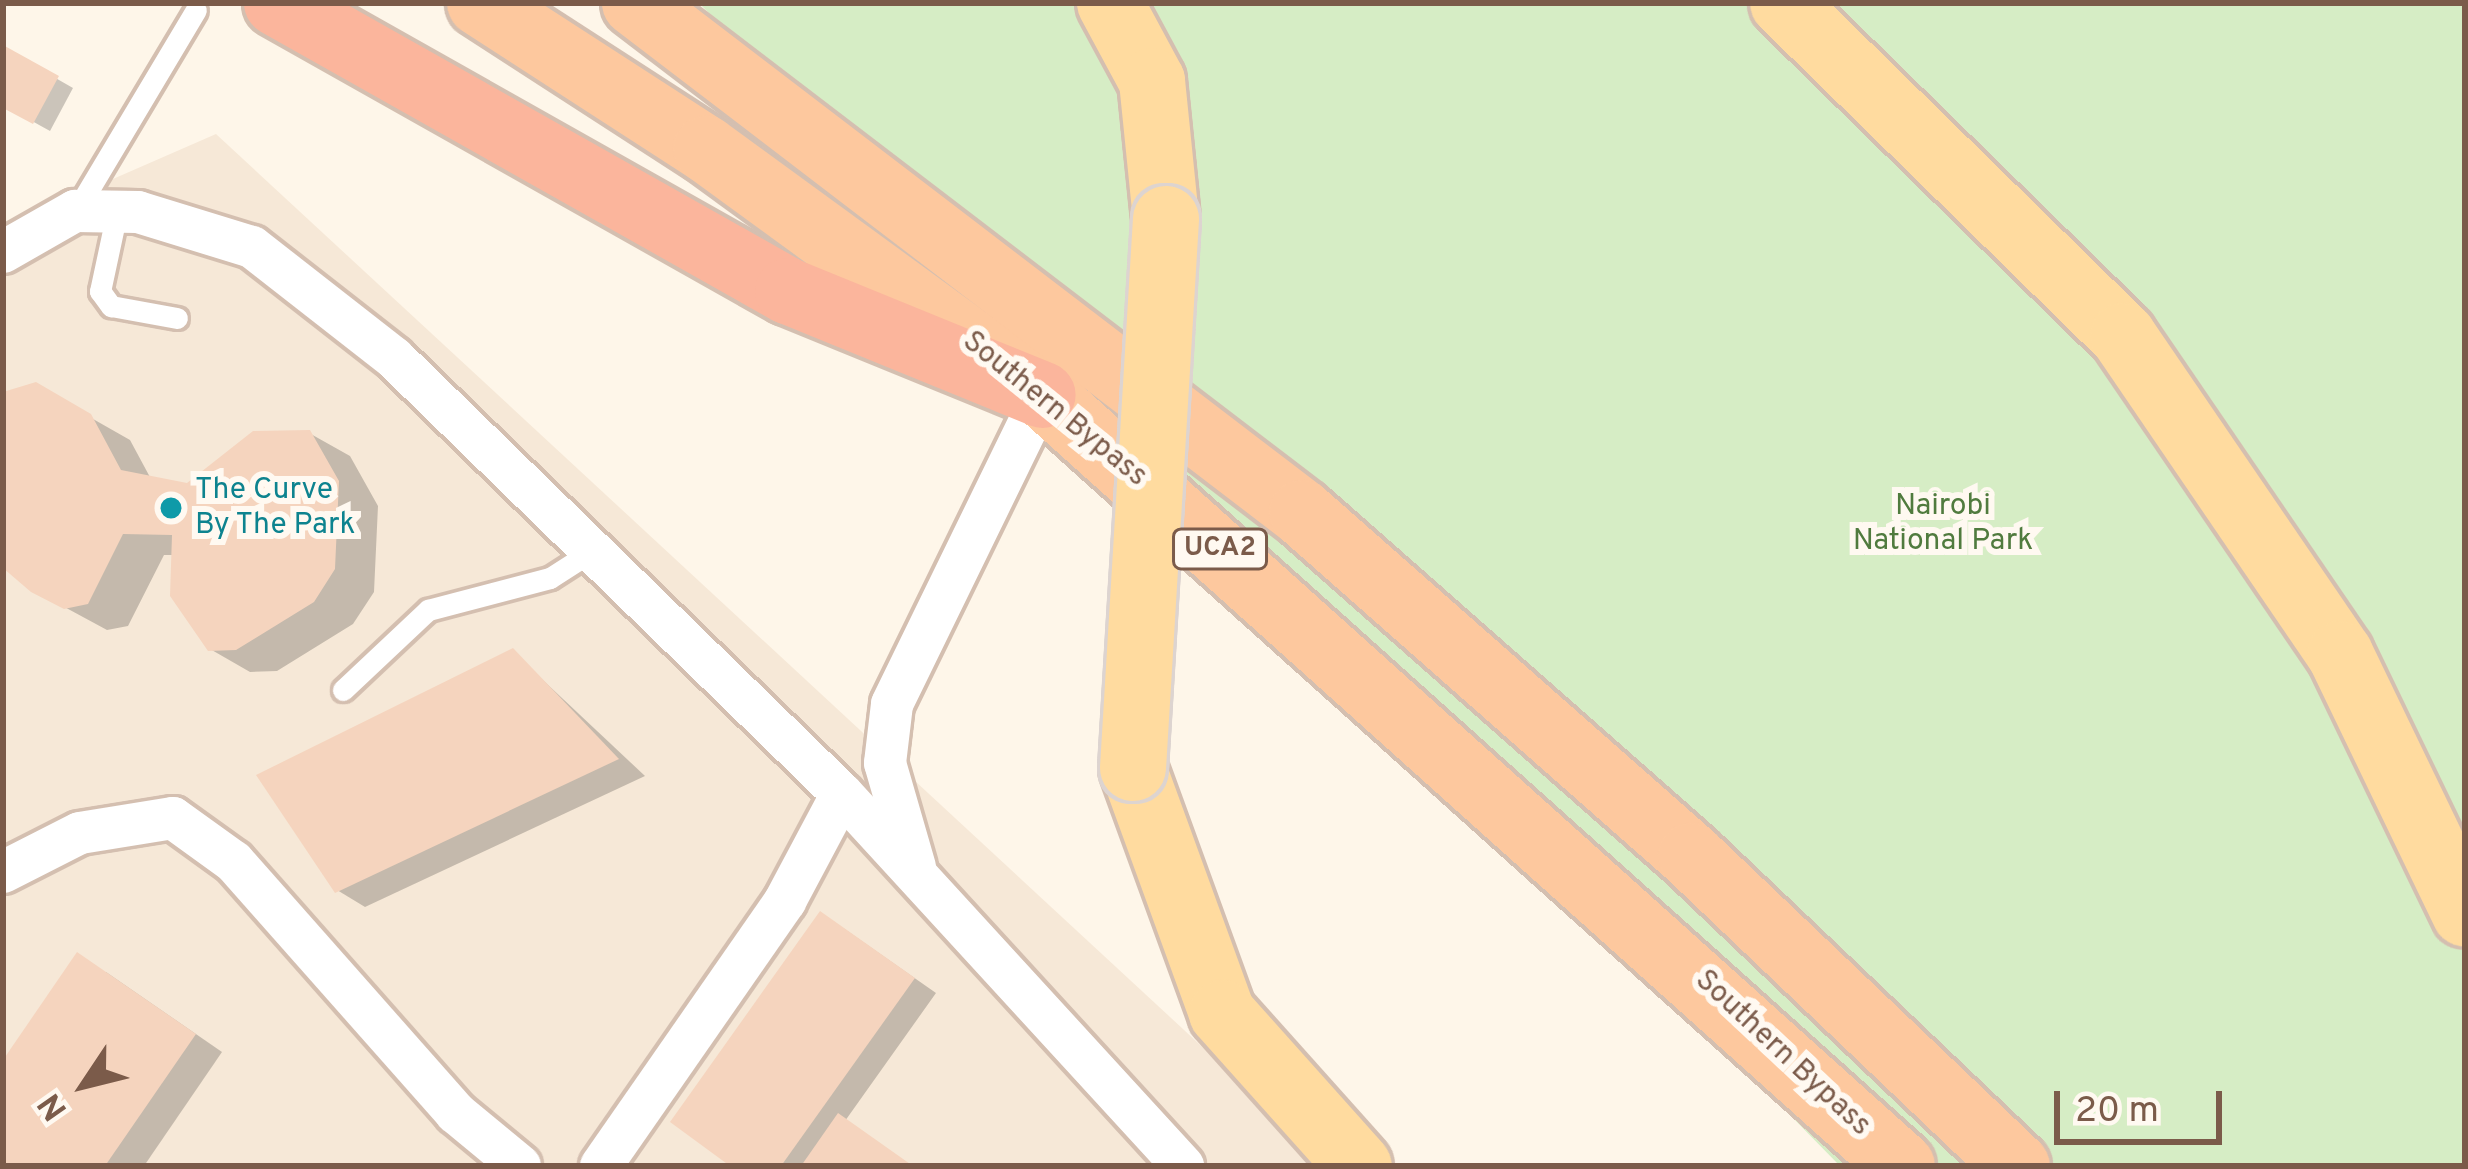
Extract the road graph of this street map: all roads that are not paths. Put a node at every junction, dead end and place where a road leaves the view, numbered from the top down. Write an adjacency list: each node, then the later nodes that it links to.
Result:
1 (277, 3): 10 (highway)
2 (480, 3): 10 (highway, Southern Bypass / UCA2)
3 (635, 3): 22 (highway, UCA2)
4 (1110, 3): 20 (main road, bridge)
5 (1783, 3): 16 (main road)
6 (196, 10): 7 (lane)
7 (96, 212): 8 (street); 9 (lane); 11 (street)
8 (3, 252)
9 (177, 318)
10 (1043, 394): 15 (street); 21 (highway, Southern Bypass / UCA2)
11 (592, 551): 12 (lane); 13 (street)
12 (343, 690)
13 (842, 794): 15 (street); 18 (street)
14 (3, 872): 17 (street)
15 (919, 879): 19 (street)
16 (2465, 914)
17 (520, 1166)
18 (601, 1166)
19 (1183, 1166)
20 (1359, 1166)
21 (1902, 1166)
22 (2017, 1166)

